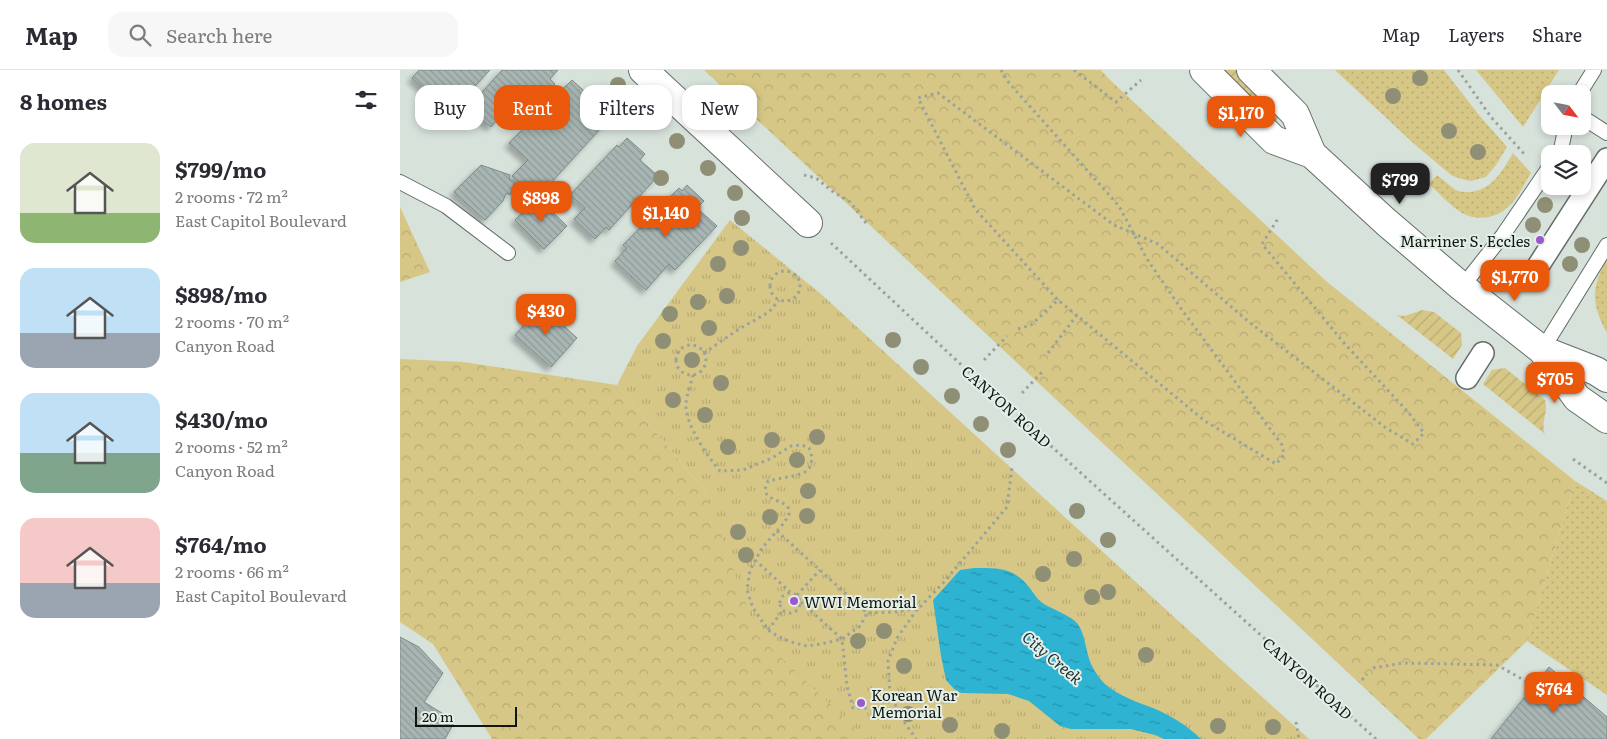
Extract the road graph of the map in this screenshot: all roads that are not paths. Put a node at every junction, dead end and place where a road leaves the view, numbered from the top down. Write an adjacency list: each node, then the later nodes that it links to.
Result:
1 (643, 70): 12 (street)
2 (1204, 70): 8 (street)
3 (1251, 70): 8 (street)
4 (1594, 70): 5 (lane)
5 (1585, 85)
6 (1591, 123): 7 (lane)
7 (1607, 133)
8 (1312, 154): 16 (street)
9 (1607, 159): 15 (street)
10 (1541, 179): 16 (lane)
11 (400, 182): 14 (lane)
12 (808, 223)
13 (1607, 245): 17 (lane)
14 (508, 253)
15 (1533, 274)
16 (1462, 287): 17 (street)
17 (1542, 350): 20 (street); 21 (street)
18 (1483, 352): 19 (street)
19 (1467, 378)
20 (1607, 378)
21 (1607, 419)

